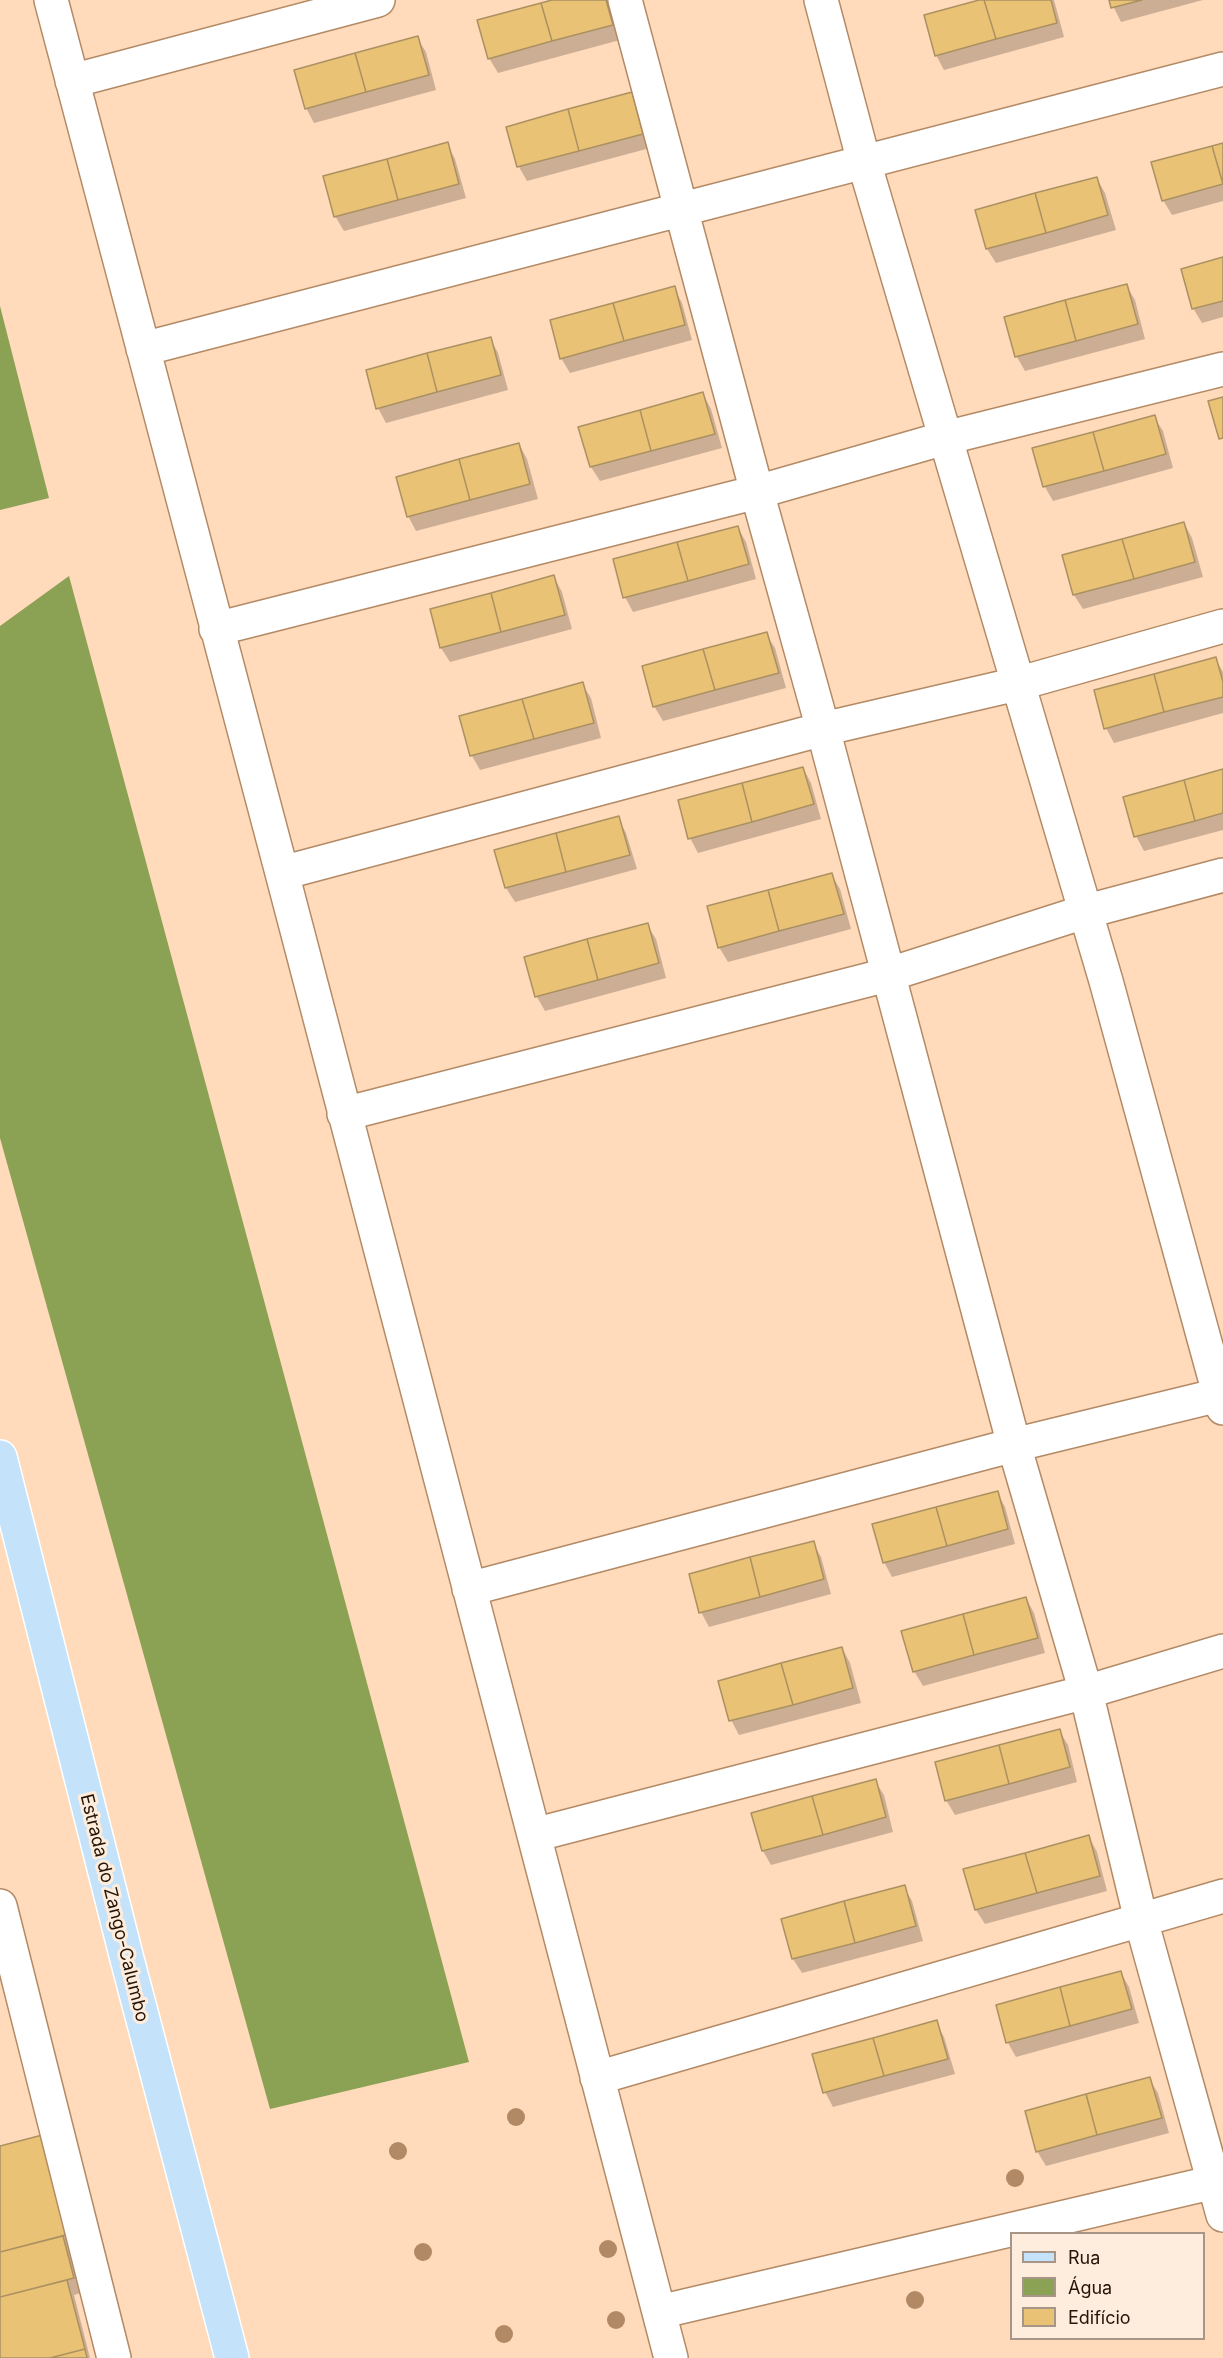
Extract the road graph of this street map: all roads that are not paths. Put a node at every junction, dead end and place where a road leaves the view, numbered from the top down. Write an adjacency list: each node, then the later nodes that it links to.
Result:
1 (51, 0): 6 (street)
2 (378, 0): 6 (street)
3 (625, 0): 8 (street)
4 (821, 0): 7 (street)
5 (1223, 69): 7 (street)
6 (72, 81): 9 (street)
7 (864, 162): 8 (street); 11 (street)
8 (681, 209): 9 (street); 12 (street)
9 (142, 349): 14 (street)
10 (1223, 369): 11 (street)
11 (945, 438): 12 (street); 15 (street)
12 (757, 492): 14 (street); 16 (street)
13 (1223, 626): 15 (street)
14 (216, 629): 17 (street)
15 (1017, 684): 16 (street); 19 (street)
16 (823, 729): 17 (street); 20 (street)
17 (282, 873): 21 (street)
18 (1223, 875): 19 (street)
19 (1084, 912): 20 (street); 22 (street)
20 (887, 975): 21 (street); 23 (street)
21 (344, 1114): 25 (street)
22 (1222, 1399): 23 (street)
23 (1014, 1445): 25 (street); 27 (street)
24 (0, 1456): 38 (main road, Estrada do Zango-Calumbo)
25 (469, 1589): 28 (street)
26 (1223, 1651): 27 (street)
27 (1086, 1692): 28 (street); 31 (street)
28 (534, 1835): 33 (street)
29 (1223, 1896): 31 (street)
30 (0, 1906): 32 (street)
31 (1141, 1920): 33 (street); 34 (street)
32 (10, 1982): 37 (street)
33 (597, 2078): 36 (street)
34 (1219, 2181): 35 (street); 36 (street)
35 (1223, 2216)
36 (659, 2312): 39 (street)
37 (114, 2358)
38 (232, 2358)
39 (671, 2358)

